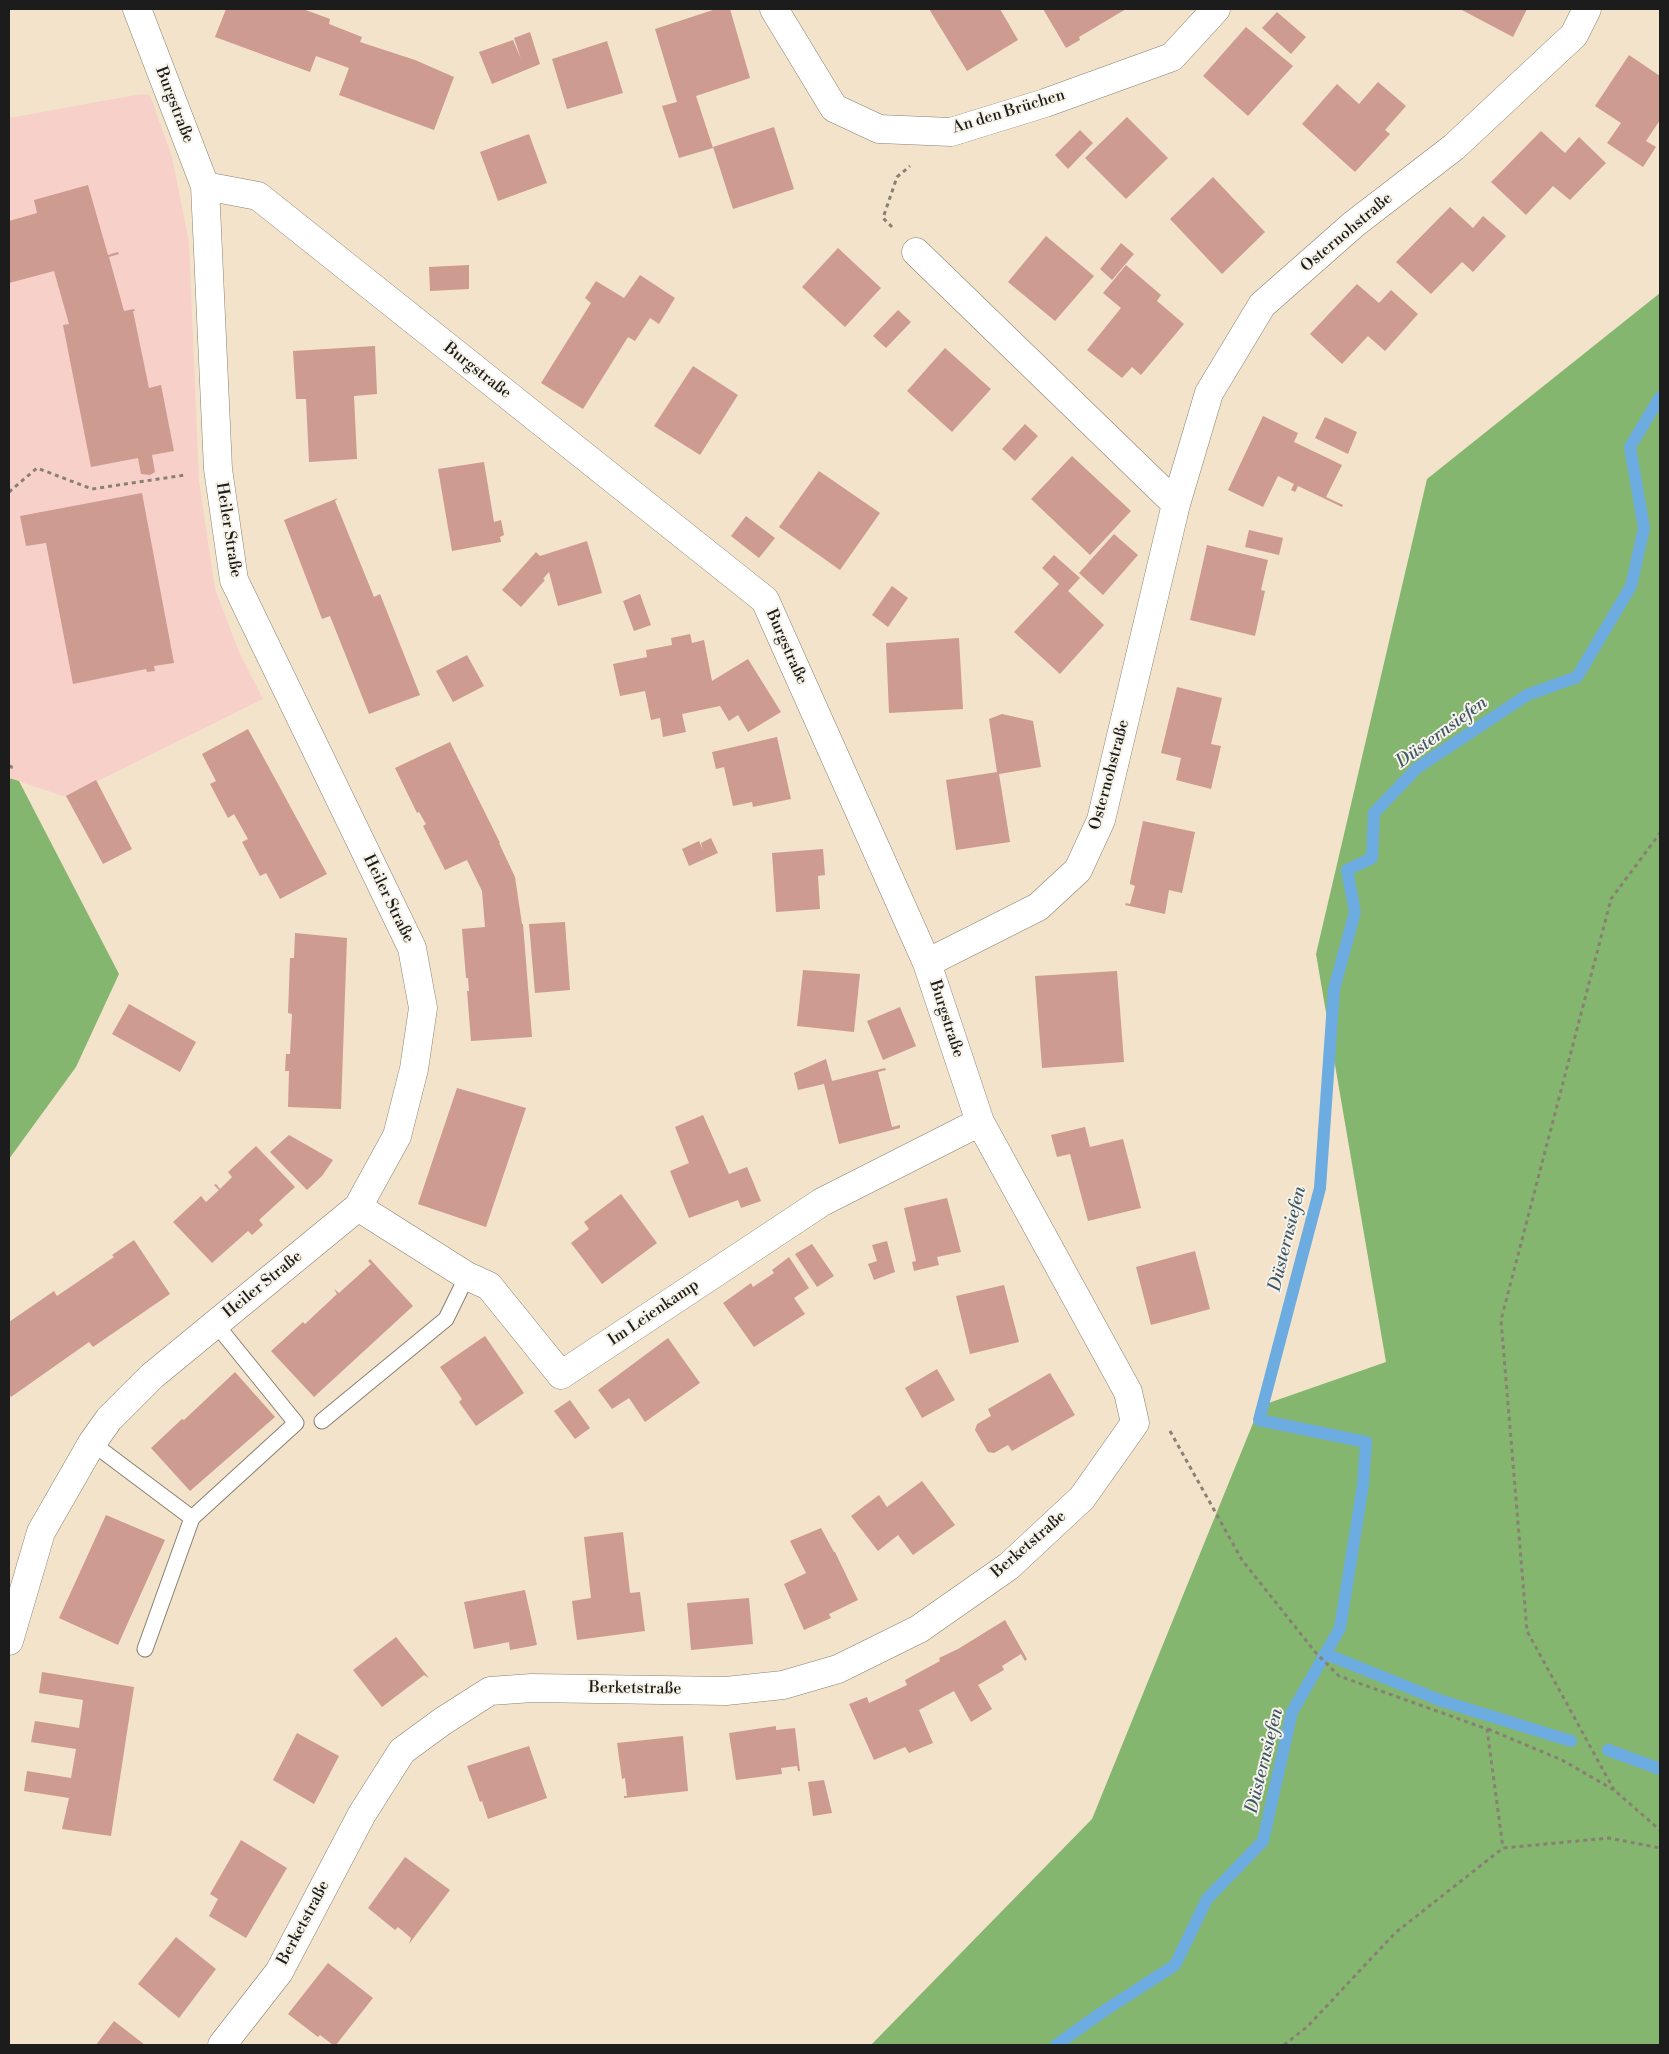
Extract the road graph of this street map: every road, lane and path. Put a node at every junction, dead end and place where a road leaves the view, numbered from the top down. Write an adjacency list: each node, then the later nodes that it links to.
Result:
1 (138, 9): 6 (street, Burgstraße)
2 (774, 9): 5 (street, An den Brüchen)
3 (1216, 9): 5 (street, An den Brüchen)
4 (1587, 9): 10 (street, Osternohstraße)
5 (951, 132): 7 (path)
6 (205, 186): 8 (street, Heiler Straße); 14 (street, Burgstraße)
7 (916, 252): 10 (street)
8 (218, 469): 9 (path); 16 (street, Heiler Straße)
9 (9, 492)
10 (1176, 504): 14 (street, Osternohstraße)
11 (9, 766): 12 (path)
12 (14, 768)
13 (1660, 833): 27 (path)
14 (927, 963): 15 (street, Burgstraße)
15 (980, 1122): 17 (street, Im Leienkamp); 19 (street, Burgstraße)
16 (358, 1207): 17 (street, Im Leienkamp); 18 (street, Heiler Straße)
17 (467, 1276): 20 (lane)
18 (215, 1323): 22 (street, Heiler Straße); 23 (lane)
19 (1128, 1392): 21 (street, Burgstraße); 26 (path)
20 (322, 1421)
21 (1135, 1423): 31 (street, Berketstraße)
22 (92, 1443): 23 (lane); 24 (street, Heiler Straße)
23 (192, 1518): 25 (lane)
24 (9, 1641)
25 (145, 1649)
26 (1487, 1729): 27 (path); 29 (path)
27 (1614, 1790): 28 (path)
28 (1660, 1830)
29 (1503, 1848): 30 (path); 32 (path)
30 (1660, 1848)
31 (222, 2045)
32 (1284, 2045)

